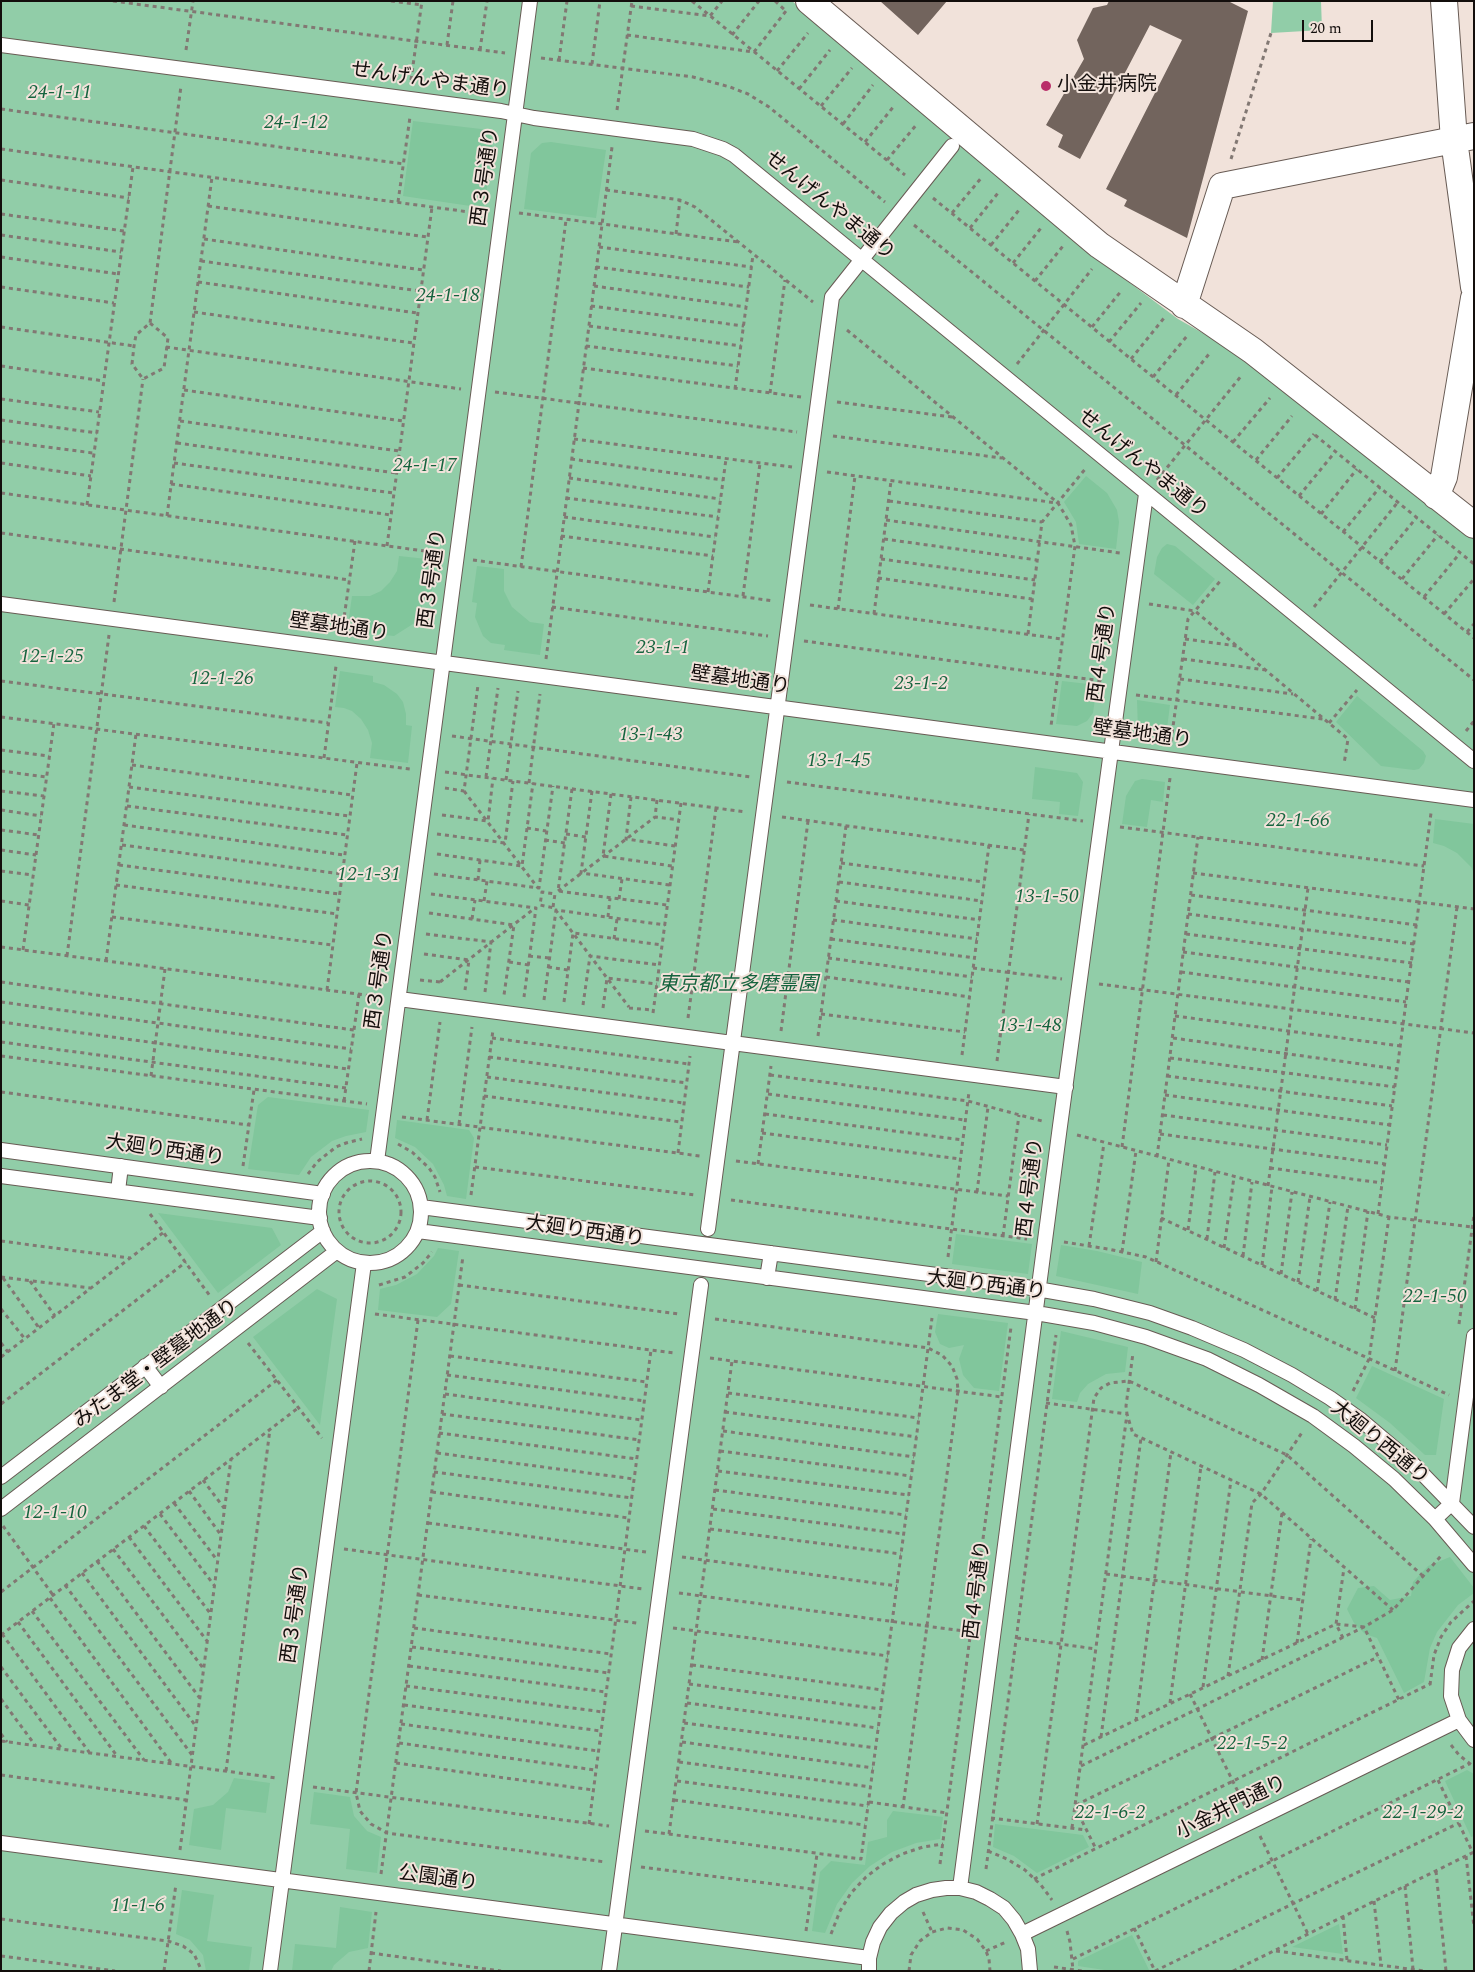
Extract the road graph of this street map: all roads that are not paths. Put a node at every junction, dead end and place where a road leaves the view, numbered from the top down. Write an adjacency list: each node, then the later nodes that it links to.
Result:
1 (530, 1): 5 (lane, 西３号通り)
2 (1444, 1): 6 (street)
3 (798, 6): 11 (street)
4 (1, 45): 5 (lane, せんげんやま通り)
5 (515, 114): 8 (lane, せんげんやま通り); 16 (lane, 西３号通り)
6 (1464, 138): 9 (street); 11 (street)
7 (952, 146): 8 (lane)
8 (862, 260): 12 (lane, せんげんやま通り); 17 (lane)
9 (1474, 287)
10 (1474, 298): 13 (street)
11 (1174, 311): 13 (street)
12 (1146, 494): 18 (lane, 西４号通り); 19 (lane, せんげんやま通り)
13 (1436, 496): 14 (street)
14 (1474, 525)
15 (1, 604): 16 (lane, 壁墓地通り)
16 (443, 664): 17 (lane, 壁墓地通り); 21 (lane, 西３号通り)
17 (777, 707): 18 (lane, 壁墓地通り); 22 (lane)
18 (1111, 752): 20 (lane, 壁墓地通り); 23 (lane, 西４号通り)
19 (1474, 762)
20 (1474, 800)
21 (399, 999): 22 (lane); 25 (lane, 西３号通り)
22 (733, 1043): 23 (lane); 32 (lane)
23 (1066, 1087): 39 (lane, 西４号通り)
24 (1, 1150): 26 (lane, 大廻り西通り)
25 (377, 1161): 29 (lane); 30 (lane)
26 (121, 1166): 28 (lane); 29 (lane, 大廻り西通り)
27 (1, 1176): 28 (lane)
28 (118, 1191): 31 (lane)
29 (323, 1194): 31 (lane)
30 (421, 1207): 33 (lane); 35 (lane, 大廻り西通り)
31 (322, 1225): 34 (lane); 43 (lane, みたま堂・壁墓地通り)
32 (708, 1229)
33 (418, 1231): 36 (lane); 37 (lane, 大廻り西通り)
34 (338, 1252): 36 (lane); 45 (lane, みたま堂・壁墓地通り)
35 (771, 1253): 37 (lane); 39 (lane, 大廻り西通り)
36 (364, 1263): 56 (lane, 西３号通り)
37 (767, 1278): 40 (lane, 大廻り西通り)
38 (701, 1285): 58 (lane)
39 (1039, 1289): 40 (lane, 西４号通り); 42 (lane, 大廻り西通り)
40 (1036, 1313): 44 (lane, 大廻り西通り); 57 (lane, 西４号通り)
41 (1474, 1336): 47 (lane)
42 (1244, 1350): 44 (lane); 47 (lane, 大廻り西通り)
43 (145, 1366): 45 (lane); 46 (lane, みたま堂・壁墓地通り)
44 (1234, 1372): 49 (lane, 大廻り西通り)
45 (161, 1387): 48 (lane, みたま堂・壁墓地通り)
46 (1, 1477)
47 (1452, 1503): 49 (lane); 50 (lane, 大廻り西通り)
48 (2, 1506)
49 (1435, 1520): 51 (lane, 大廻り西通り)
50 (1474, 1527)
51 (1474, 1564)
52 (1474, 1630): 53 (lane)
53 (1459, 1720): 54 (lane); 59 (lane, 小金井門通り)
54 (1474, 1740)
55 (1, 1843): 56 (lane, 公園通り)
56 (282, 1880): 58 (lane, 公園通り); 61 (lane, 西３号通り)
57 (960, 1888): 59 (lane); 60 (lane)
58 (616, 1924): 60 (lane, 公園通り); 62 (lane)
59 (1022, 1934): 63 (lane)
60 (869, 1964)
61 (270, 1971)
62 (609, 1971)
63 (1030, 1971)

